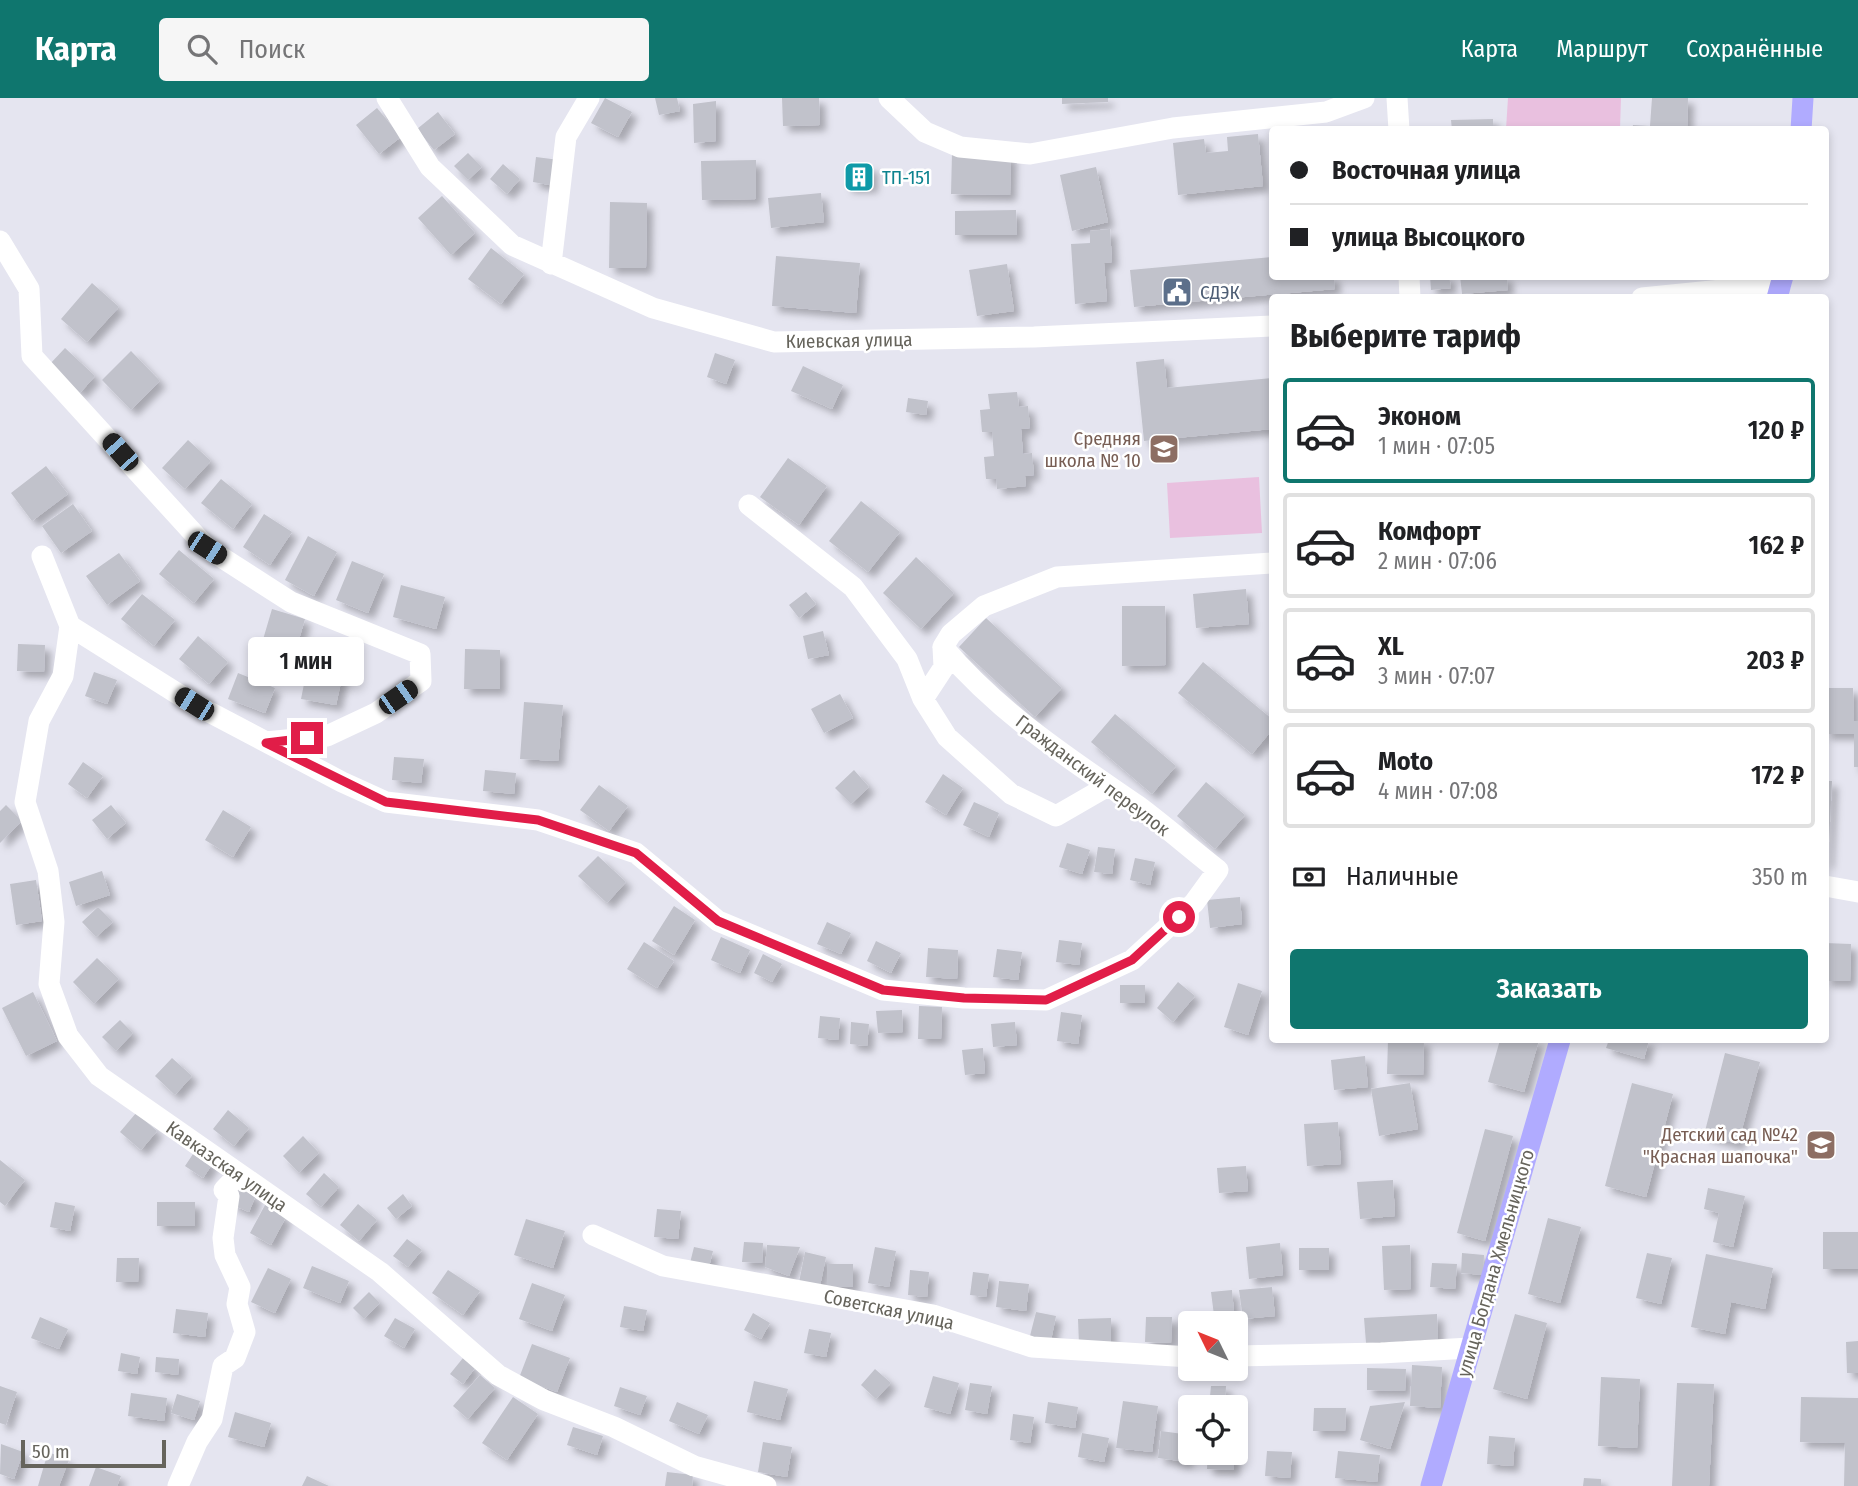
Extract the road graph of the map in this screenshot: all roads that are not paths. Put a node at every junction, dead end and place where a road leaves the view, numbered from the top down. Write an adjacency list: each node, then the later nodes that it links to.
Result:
1 (387, 98): 10 (street, Киевская улица)
2 (589, 98): 10 (street)
3 (889, 98): 4 (street)
4 (1364, 98)
5 (1397, 98): 7 (street)
6 (1803, 98): 8 (main road)
7 (1399, 126)
8 (1801, 126)
9 (0, 241): 20 (street)
10 (551, 264): 13 (street, Киевская улица)
11 (1780, 286): 12 (street)
12 (1688, 294)
13 (1269, 326)
14 (749, 505): 19 (street)
15 (42, 556): 17 (street)
16 (1269, 563): 18 (street)
17 (70, 626): 20 (street); 25 (street, Кавказская улица)
18 (943, 647): 19 (street); 21 (street, Гражданский переулок)
19 (923, 699): 21 (street)
20 (266, 743): 21 (street, Гражданский переулок)
21 (1108, 786)
22 (1829, 887): 23 (street)
23 (1858, 892)
24 (1559, 1043): 27 (main road, улица Богдана Хмельницкого)
25 (239, 1174): 30 (street); 31 (street, Кавказская улица)
26 (593, 1235): 28 (street, Советская улица)
27 (1470, 1348): 29 (street); 32 (main road, улица Богдана Хмельницкого)
28 (1178, 1356)
29 (1248, 1356)
30 (178, 1486)
31 (766, 1486)
32 (1431, 1486)

